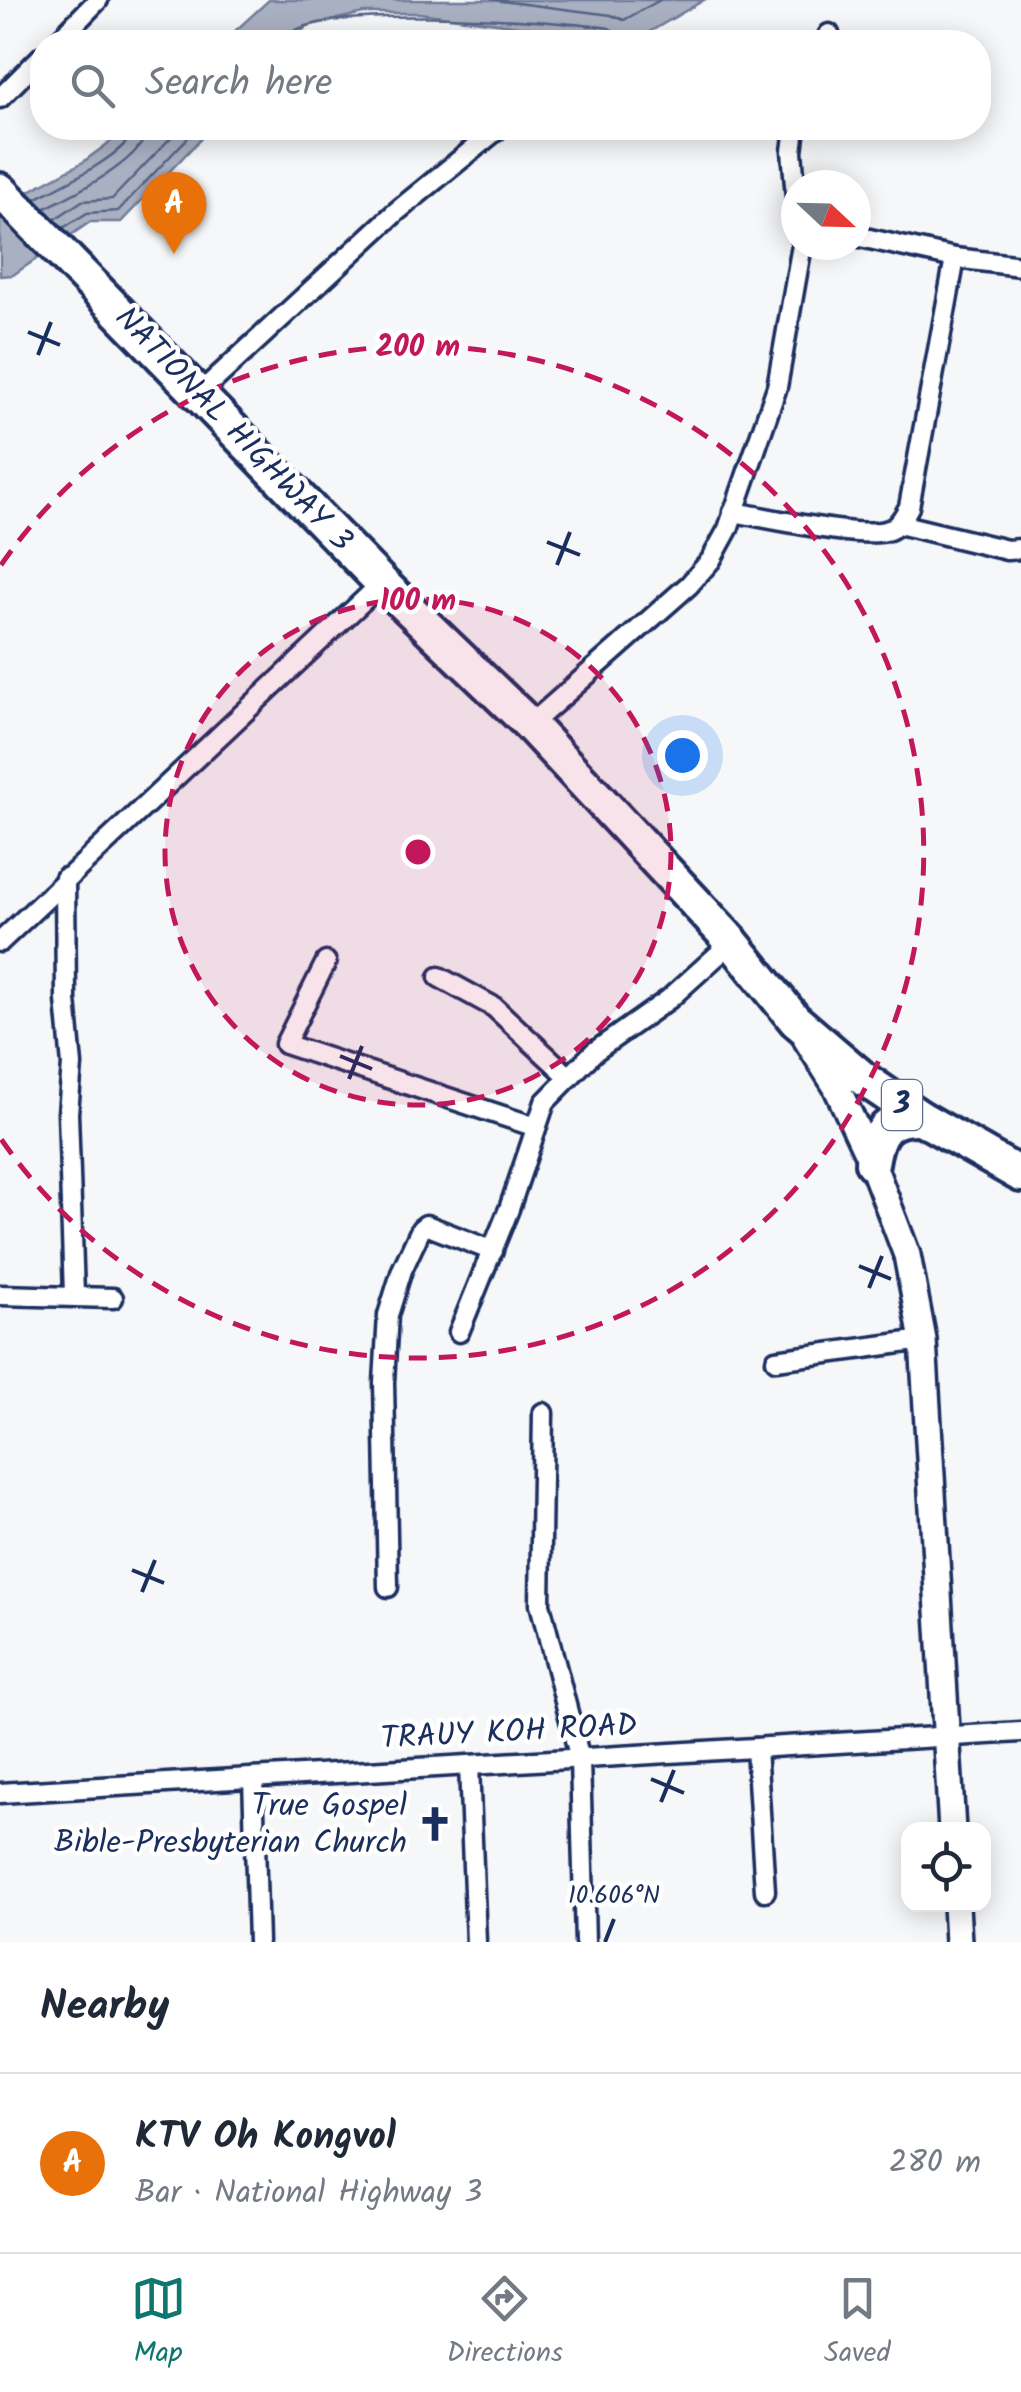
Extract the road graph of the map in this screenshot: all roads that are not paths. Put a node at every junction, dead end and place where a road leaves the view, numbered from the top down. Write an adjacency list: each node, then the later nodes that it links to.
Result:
1 (98, 0): 2 (street)
2 (68, 30)
3 (30, 68): 4 (street)
4 (0, 98)
5 (484, 140): 13 (street)
6 (793, 140): 7 (street)
7 (794, 170)
8 (0, 190): 13 (highway, NATIONAL HIGHWAY 3 / 3)
9 (871, 239): 10 (street)
10 (956, 258): 12 (street); 15 (street)
11 (799, 260): 14 (street)
12 (1021, 266)
13 (200, 393): 17 (highway, NATIONAL HIGHWAY 3 / 3)
14 (733, 512): 15 (street); 18 (street)
15 (899, 524): 16 (street)
16 (1021, 549)
17 (382, 584): 18 (highway, NATIONAL HIGHWAY 3 / 3); 19 (street)
18 (530, 725): 21 (highway, NATIONAL HIGHWAY 3 / 3)
19 (64, 878): 20 (street); 31 (street)
20 (0, 942)
21 (732, 942): 24 (highway, NATIONAL HIGHWAY 3 / 3); 25 (street)
22 (326, 962): 27 (street)
23 (439, 977): 25 (street)
24 (795, 1020): 26 (highway, 3); 28 (street)
25 (568, 1076): 27 (street)
26 (921, 1118): 28 (highway); 29 (highway, 3)
27 (536, 1128): 30 (street)
28 (872, 1163): 35 (street)
29 (1017, 1167)
30 (493, 1251): 34 (street); 38 (street)
31 (74, 1295): 32 (street); 33 (street)
32 (0, 1296)
33 (113, 1298)
34 (459, 1332)
35 (922, 1340): 36 (street); 40 (street)
36 (776, 1360)
37 (543, 1413): 42 (street)
38 (388, 1587)
39 (1021, 1732): 40 (street, TRAUY KOH ROAD)
40 (948, 1736): 41 (street, TRAUY KOH ROAD); 46 (street)
41 (756, 1748): 42 (street, TRAUY KOH ROAD); 47 (street)
42 (580, 1758): 43 (street, TRAUY KOH ROAD); 51 (street)
43 (470, 1765): 44 (street, TRAUY KOH ROAD); 50 (street)
44 (252, 1778): 45 (street, TRAUY KOH ROAD); 49 (street)
45 (0, 1793)
46 (952, 1822)
47 (766, 1891)
48 (956, 1912): 52 (street)
49 (258, 1942)
50 (476, 1942)
51 (585, 1942)
52 (958, 1942)

